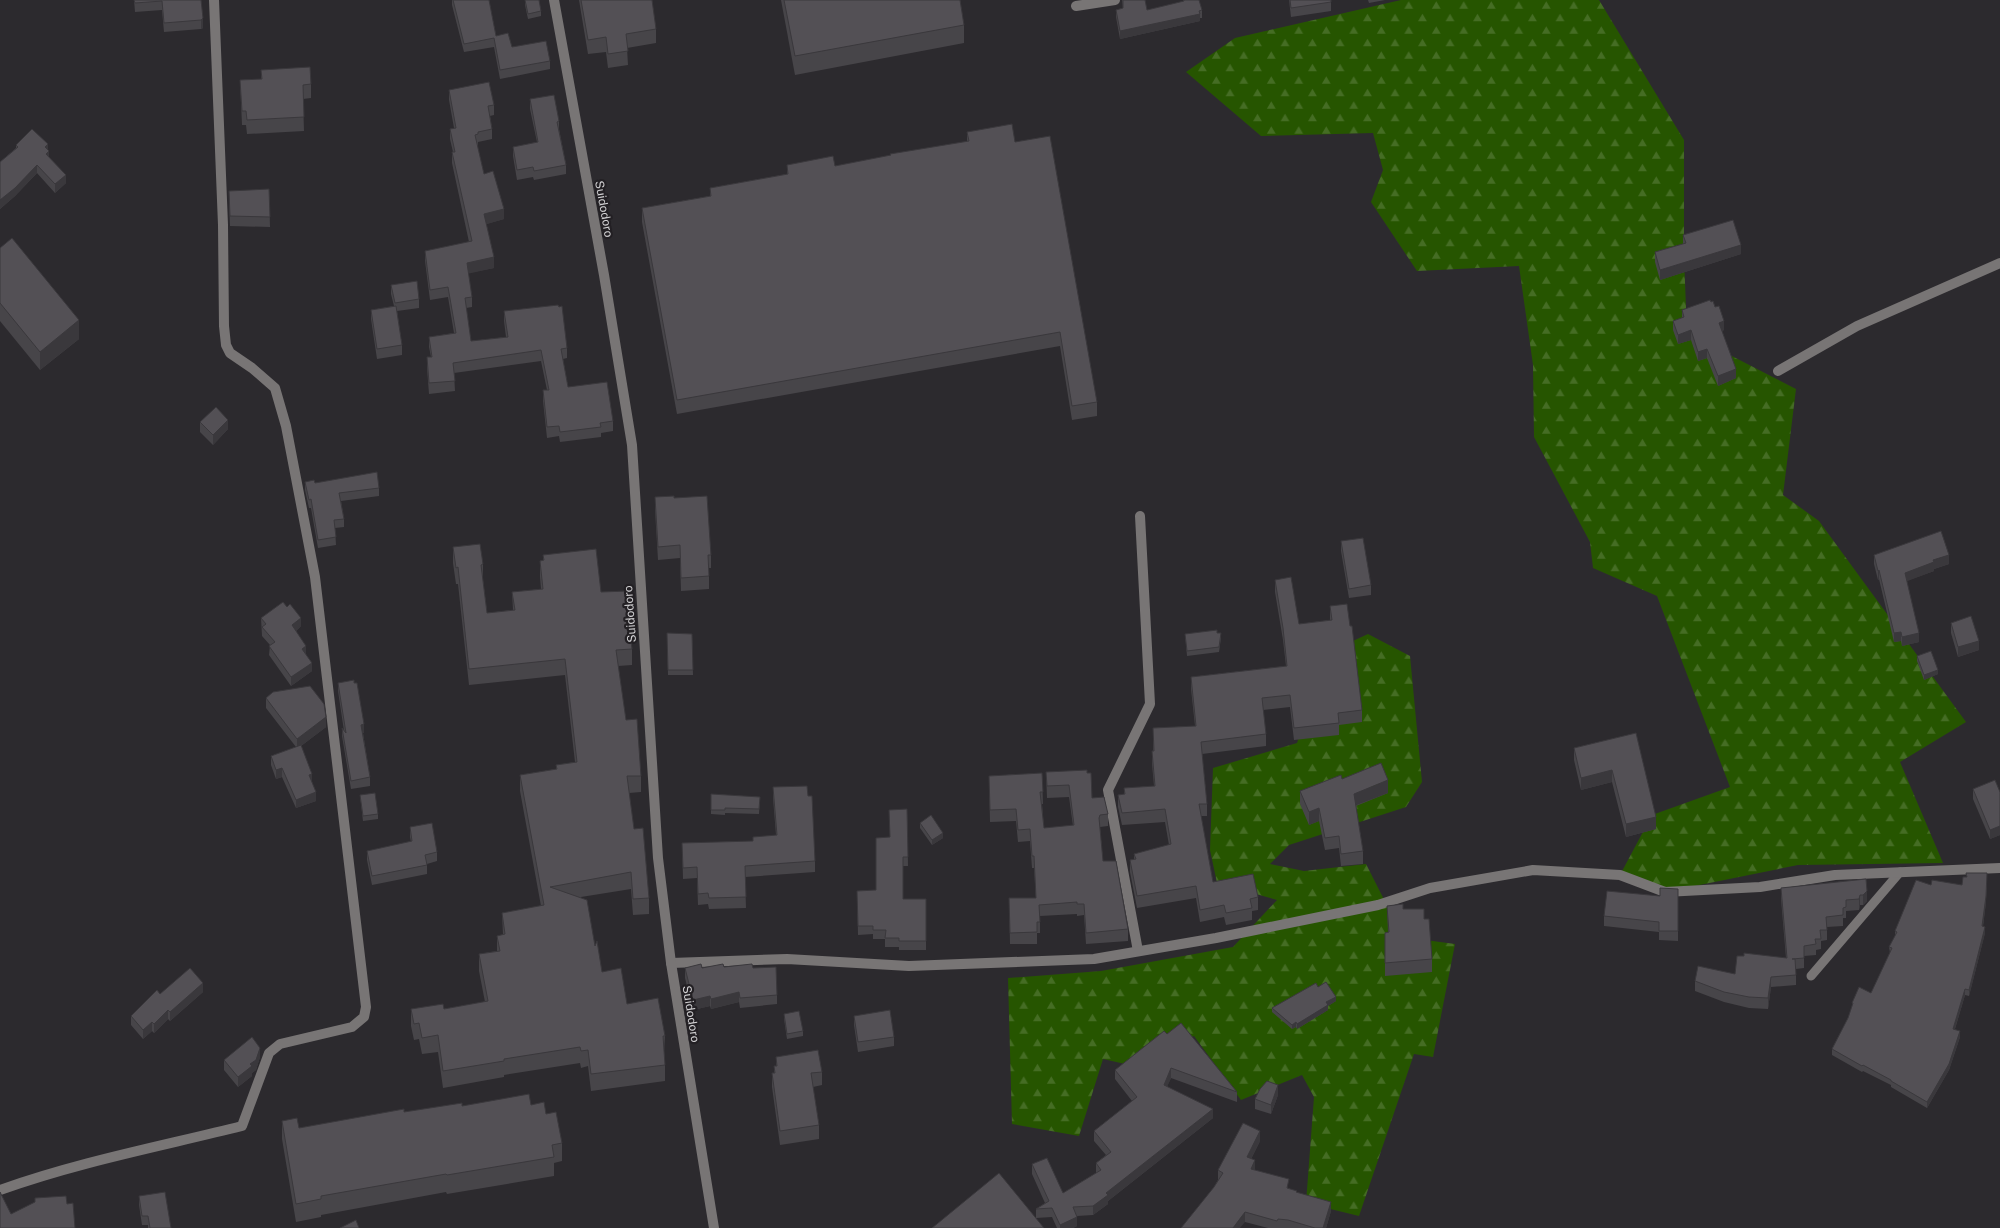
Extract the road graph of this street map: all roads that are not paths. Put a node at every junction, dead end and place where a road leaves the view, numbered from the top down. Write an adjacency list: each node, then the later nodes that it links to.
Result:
1 (214, 0): 13 (street)
2 (554, 0): 11 (street, Suidodoro)
3 (1115, 0): 4 (street)
4 (1076, 6)
5 (2000, 262): 6 (street)
6 (1778, 371)
7 (1140, 516): 10 (street)
8 (2000, 868): 9 (street)
9 (1900, 872): 10 (street); 12 (lane)
10 (1138, 951): 11 (street)
11 (671, 963): 14 (street, Suidodoro)
12 (1811, 976)
13 (0, 1190)
14 (714, 1228)

